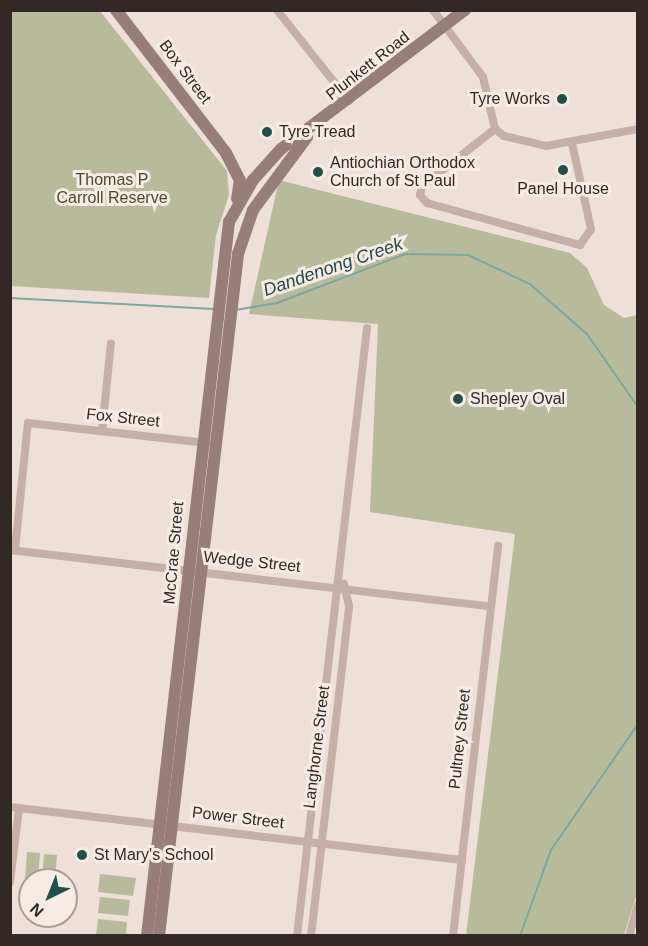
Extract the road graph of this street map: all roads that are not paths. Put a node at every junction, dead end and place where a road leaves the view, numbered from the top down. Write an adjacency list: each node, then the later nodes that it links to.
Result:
1 (116, 10): 11 (main road, Box Street)
2 (277, 10): 6 (street)
3 (433, 10): 5 (street)
4 (465, 10): 5 (main road, Plunkett Road)
5 (446, 26): 6 (main road, Plunkett Road); 8 (street)
6 (349, 101): 7 (main road, Plunkett Road)
7 (320, 125): 12 (main road, Plunkett Road); 13 (main road, Plunkett Road)
8 (495, 129): 10 (street); 10 (street)
9 (638, 129): 10 (street)
10 (572, 143)
11 (226, 153): 12 (main road, Box Street); 14 (main road, Box Street)
12 (253, 180): 13 (main road); 14 (main road, McCrae Street)
13 (253, 210): 19 (main road, McCrae Street)
14 (231, 215): 18 (main road, McCrae Street)
15 (367, 328): 23 (street, Langhorne Street)
16 (111, 343): 17 (street)
17 (102, 431): 18 (street, Fox Street); 21 (street, Fox Street)
18 (201, 442): 19 (street, Fox Street); 22 (main road, McCrae Street)
19 (215, 444): 22 (main road, McCrae Street)
20 (498, 546): 24 (street, Pultney Street)
21 (13, 550): 22 (street, Wedge Street)
22 (196, 571): 23 (street, Wedge Street); 26 (main road, McCrae Street)
23 (341, 587): 24 (street, Wedge Street); 27 (street, Langhorne Street); 28 (street, Langhorne Street)
24 (490, 606): 29 (street, Pultney Street)
25 (15, 808): 26 (street, Power Street); 30 (street)
26 (166, 825): 27 (street, Power Street); 32 (main road, McCrae Street); 33 (main road, McCrae Street)
27 (308, 842): 28 (street, Power Street); 34 (street, Langhorne Street)
28 (321, 843): 29 (street, Power Street); 35 (street, Langhorne Street)
29 (462, 860): 36 (street, Pultney Street)
30 (10, 882)
31 (638, 904): 37 (street)
32 (147, 936)
33 (159, 936)
34 (297, 936)
35 (311, 936)
36 (453, 936)
37 (629, 936)

